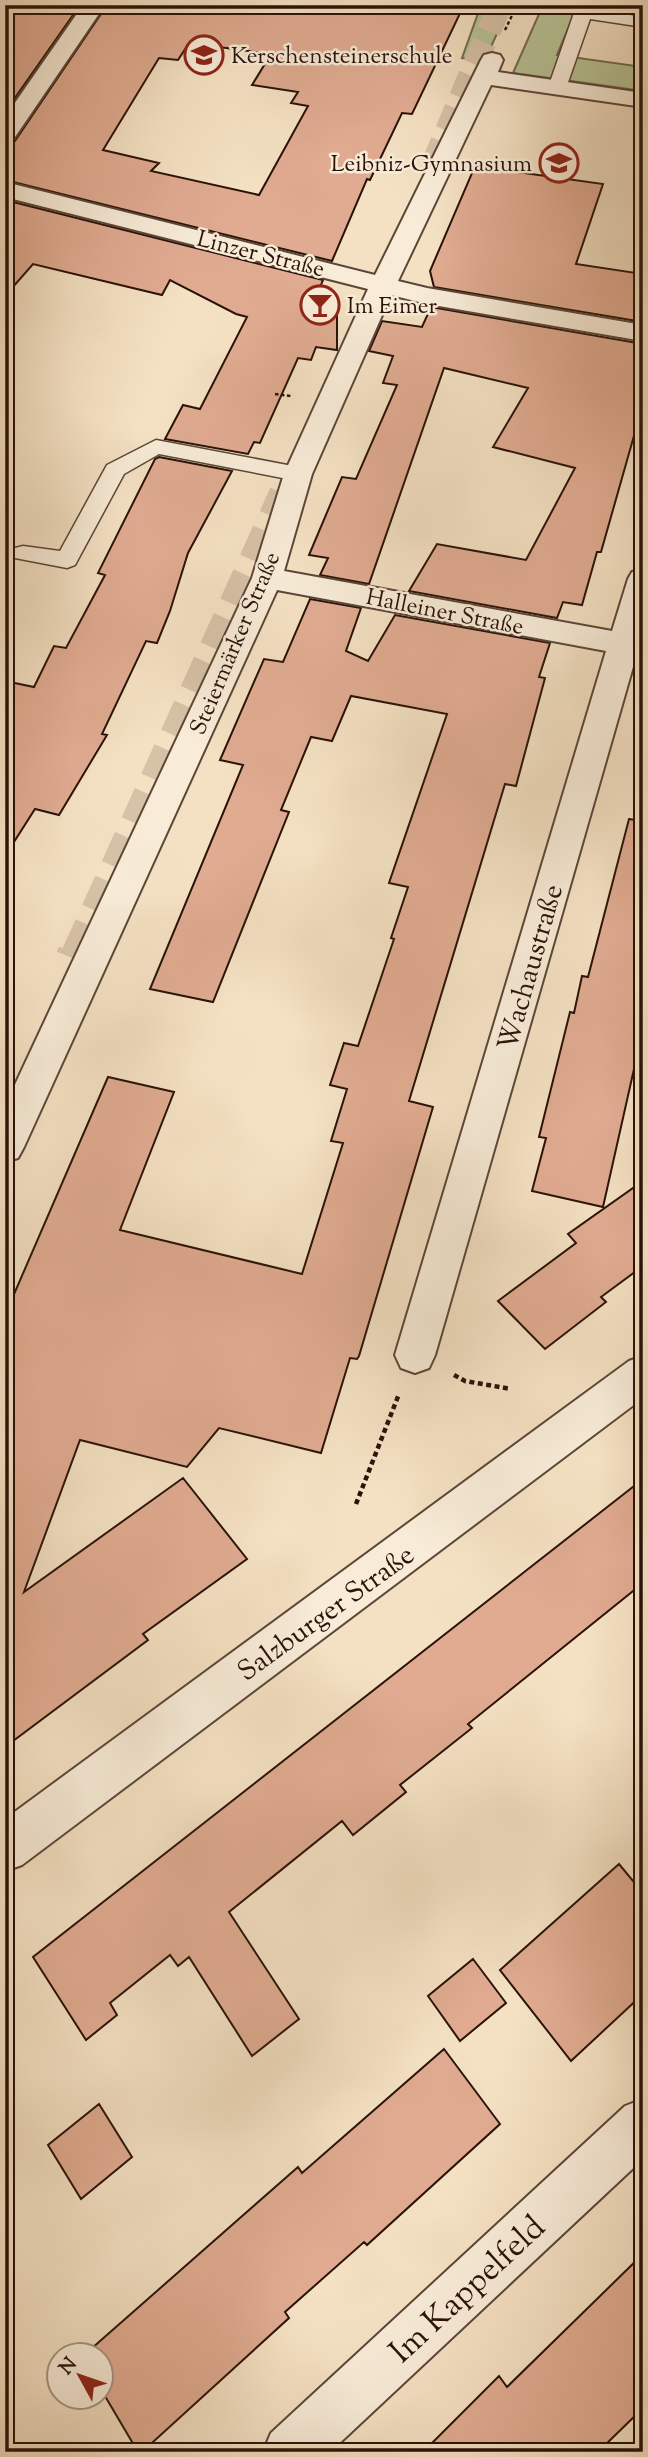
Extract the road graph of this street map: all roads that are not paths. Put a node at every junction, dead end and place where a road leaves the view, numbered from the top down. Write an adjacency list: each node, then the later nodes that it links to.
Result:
1 (94, 5): 5 (street)
2 (643, 22): 3 (lane)
3 (557, 88): 4 (street); 7 (street, Steiermärker Straße)
4 (643, 100)
5 (5, 135)
6 (5, 188): 7 (street, Linzer Straße)
7 (383, 284): 8 (street, Linzer Straße); 9 (street, Steiermärker Straße)
8 (643, 333)
9 (298, 474): 10 (lane); 11 (street, Steiermärker Straße)
10 (23, 552)
11 (267, 578): 13 (street, Halleiner Straße); 14 (street, Steiermärker Straße)
12 (643, 579): 13 (street, Wachaustraße)
13 (624, 644): 15 (street, Wachaustraße)
14 (5, 1147)
15 (415, 1355)
16 (643, 1374): 17 (street, Salzburger Straße)
17 (5, 1848)
18 (643, 2124): 19 (street, Im Kappelfeld)
19 (290, 2452)

